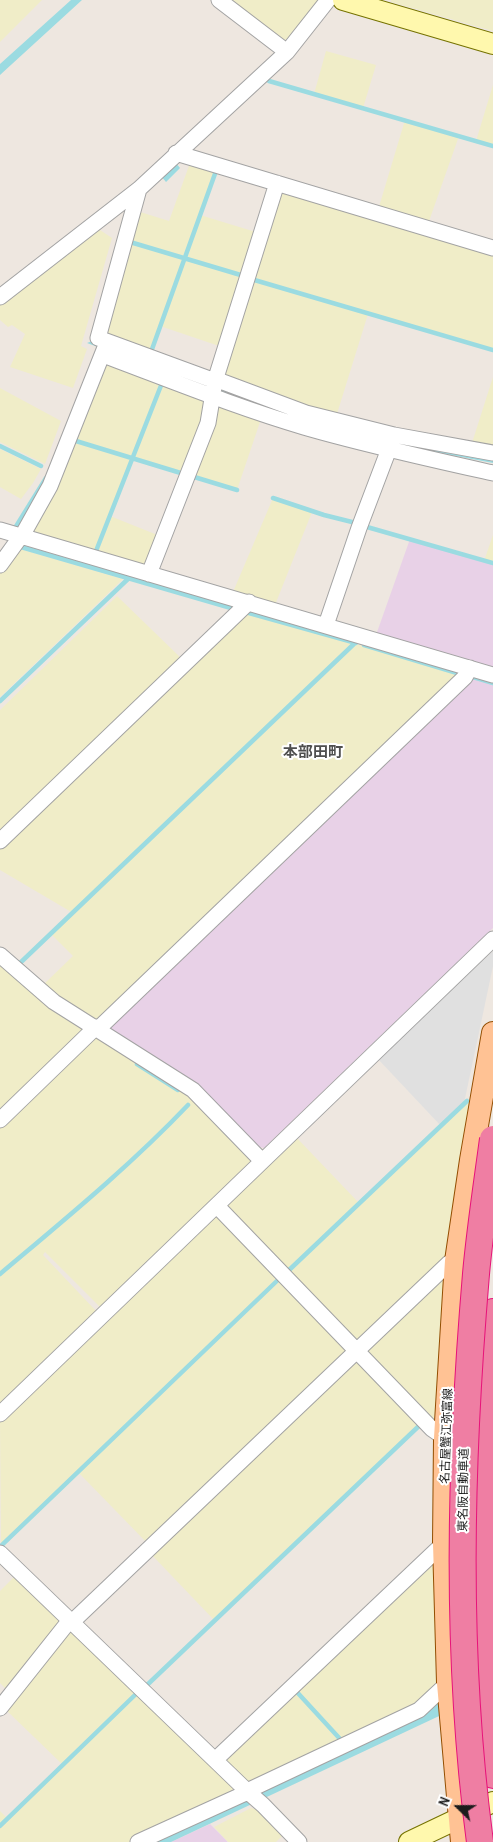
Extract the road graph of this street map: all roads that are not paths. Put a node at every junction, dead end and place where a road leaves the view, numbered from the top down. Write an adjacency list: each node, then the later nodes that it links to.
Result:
1 (219, 0): 5 (street)
2 (328, 0): 5 (street)
3 (342, 0): 4 (street)
4 (493, 44)
5 (287, 52): 6 (street)
6 (176, 153): 7 (street); 8 (street)
7 (277, 183): 9 (street); 12 (street)
8 (139, 189): 10 (street); 11 (street)
9 (493, 248)
10 (0, 297)
11 (105, 348): 12 (street); 17 (street)
12 (214, 386): 13 (street); 19 (street)
13 (391, 442): 14 (street); 15 (street); 21 (street)
14 (493, 453)
15 (493, 473)
16 (0, 530): 17 (street)
17 (21, 536): 18 (street); 19 (street)
18 (0, 566)
19 (149, 574): 20 (street)
20 (249, 602): 21 (street); 24 (street)
21 (326, 625): 22 (street)
22 (470, 668): 23 (street); 27 (street)
23 (493, 675)
24 (0, 841)
25 (493, 940): 31 (street)
26 (0, 955): 27 (street)
27 (97, 1028): 29 (street); 31 (street)
28 (493, 1033): 33 (main road, 名古屋蟹江弥富線)
29 (0, 1120)
30 (493, 1139): 52 (highway, 東名阪自動車道, bridge)
31 (262, 1161): 32 (street)
32 (217, 1206): 35 (street); 36 (street)
33 (456, 1261): 35 (street); 37 (main road, 名古屋蟹江弥富線)
34 (493, 1312): 44 (highway, 東名阪自動車道)
35 (356, 1350): 37 (street); 40 (street)
36 (0, 1414)
37 (445, 1438): 38 (main road, 名古屋蟹江弥富線)
38 (444, 1543): 41 (main road, 名古屋蟹江弥富線); 43 (street)
39 (0, 1553): 40 (street)
40 (71, 1621): 42 (street); 43 (street)
41 (448, 1685): 45 (street); 47 (main road, 名古屋蟹江弥富線)
42 (0, 1708)
43 (214, 1760): 45 (street)
44 (493, 1775)
45 (247, 1791): 48 (street); 49 (street)
46 (493, 1802): 47 (street)
47 (459, 1817): 50 (street); 51 (main road, 名古屋蟹江弥富線)
48 (138, 1842)
49 (299, 1842)
50 (409, 1842)
51 (462, 1842)
52 (480, 1842)

